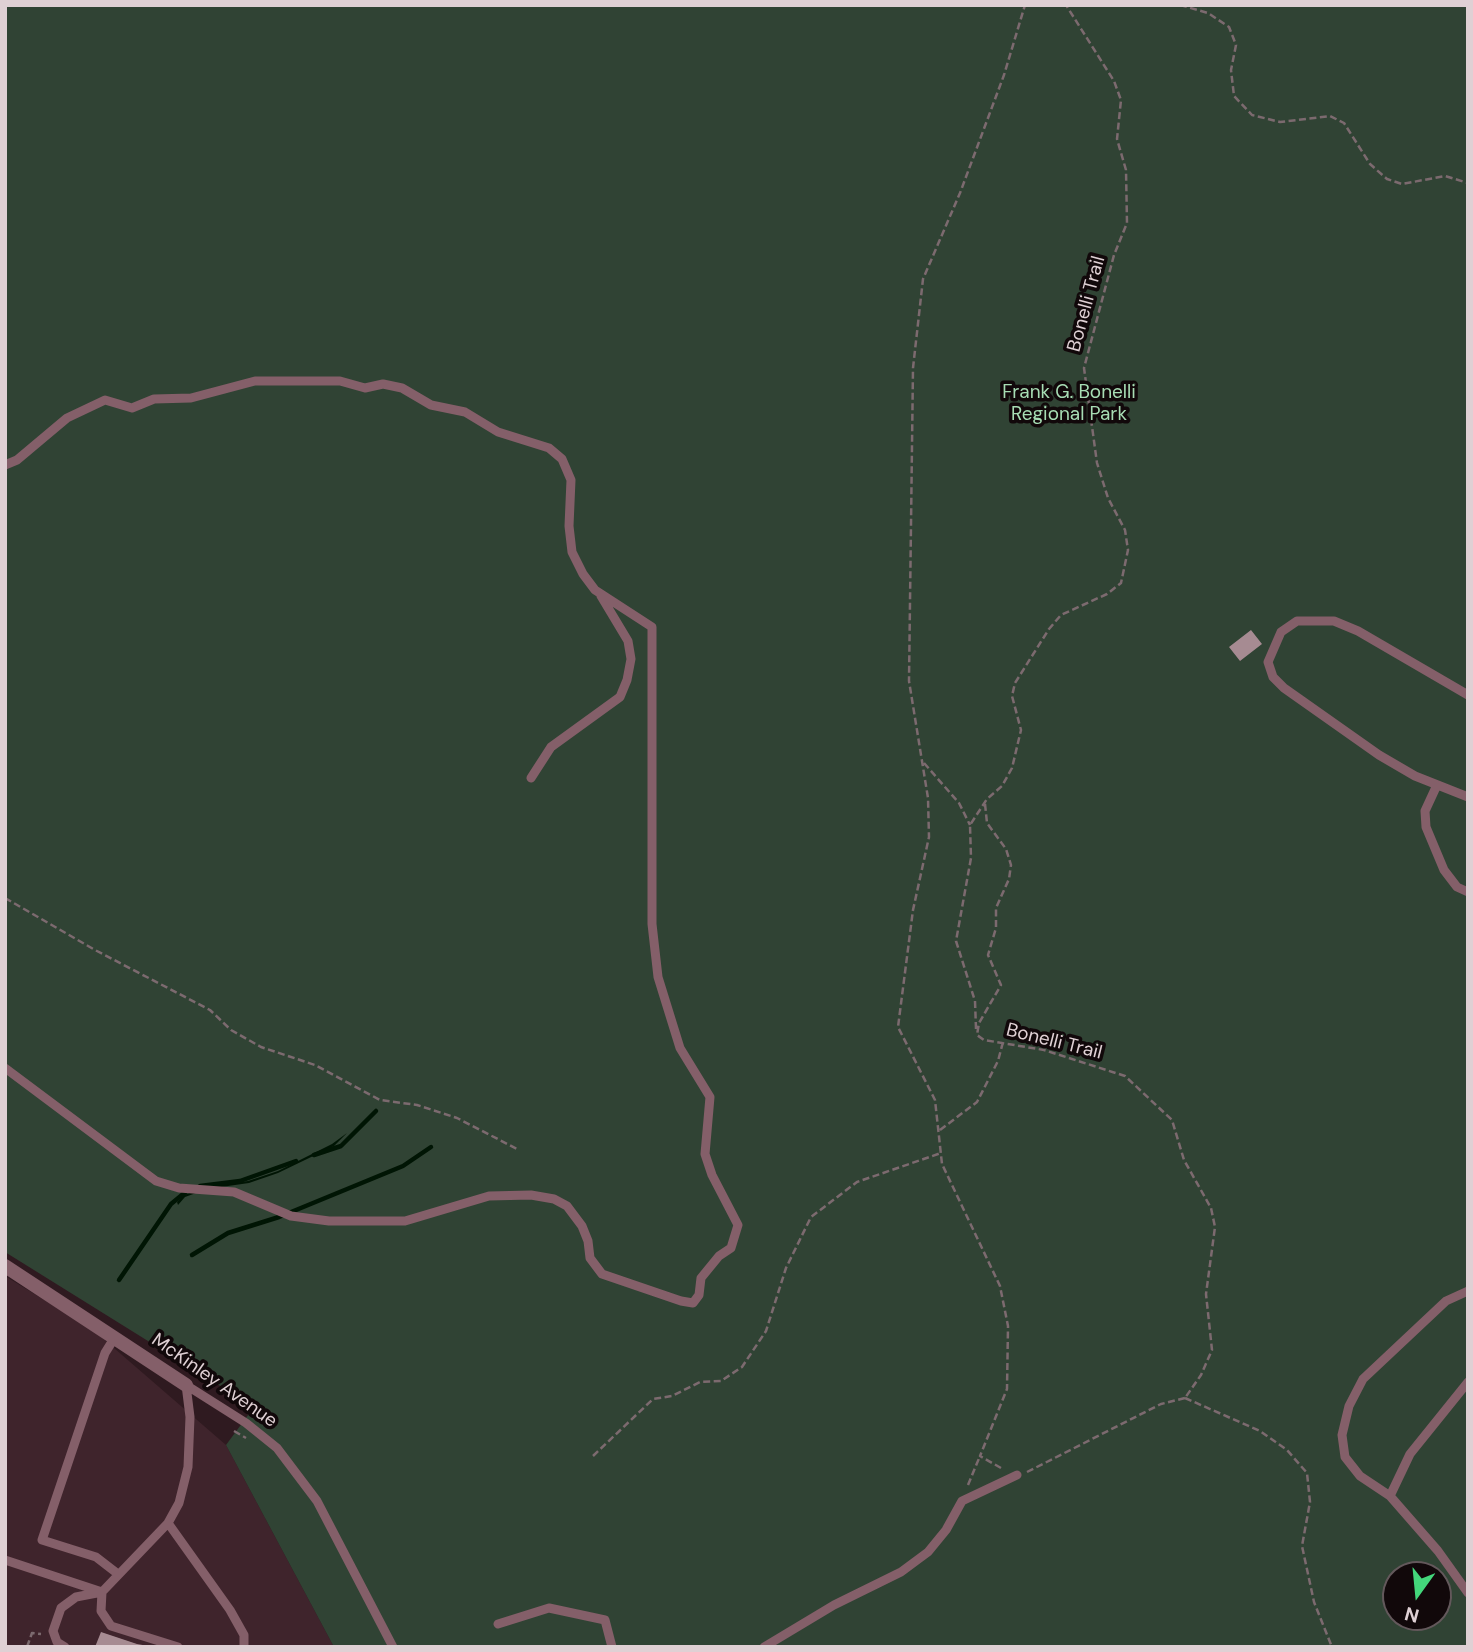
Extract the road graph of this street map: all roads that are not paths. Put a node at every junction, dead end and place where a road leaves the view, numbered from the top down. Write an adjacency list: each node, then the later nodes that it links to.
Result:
1 (5, 465): 2 (lane)
2 (595, 590): 4 (lane); 8 (lane)
3 (1468, 695): 5 (lane)
4 (531, 778)
5 (1437, 785): 6 (lane); 7 (lane)
6 (1468, 797)
7 (1468, 892)
8 (5, 1068)
9 (5, 1266): 11 (street, McKinley Avenue)
10 (1468, 1291): 15 (lane)
11 (115, 1337): 13 (street, McKinley Avenue); 18 (lane)
12 (1468, 1382): 15 (lane)
13 (187, 1385): 16 (lane); 25 (lane, McKinley Avenue)
14 (1017, 1475): 27 (lane)
15 (1390, 1496): 20 (lane)
16 (168, 1523): 18 (lane); 24 (lane)
17 (5, 1560): 19 (lane)
18 (118, 1574): 19 (lane)
19 (102, 1592): 22 (lane); 23 (lane)
20 (1468, 1593)
21 (498, 1624): 26 (lane)
22 (65, 1647)
23 (177, 1647)
24 (244, 1647)
25 (393, 1647)
26 (612, 1647)
27 (764, 1647)

